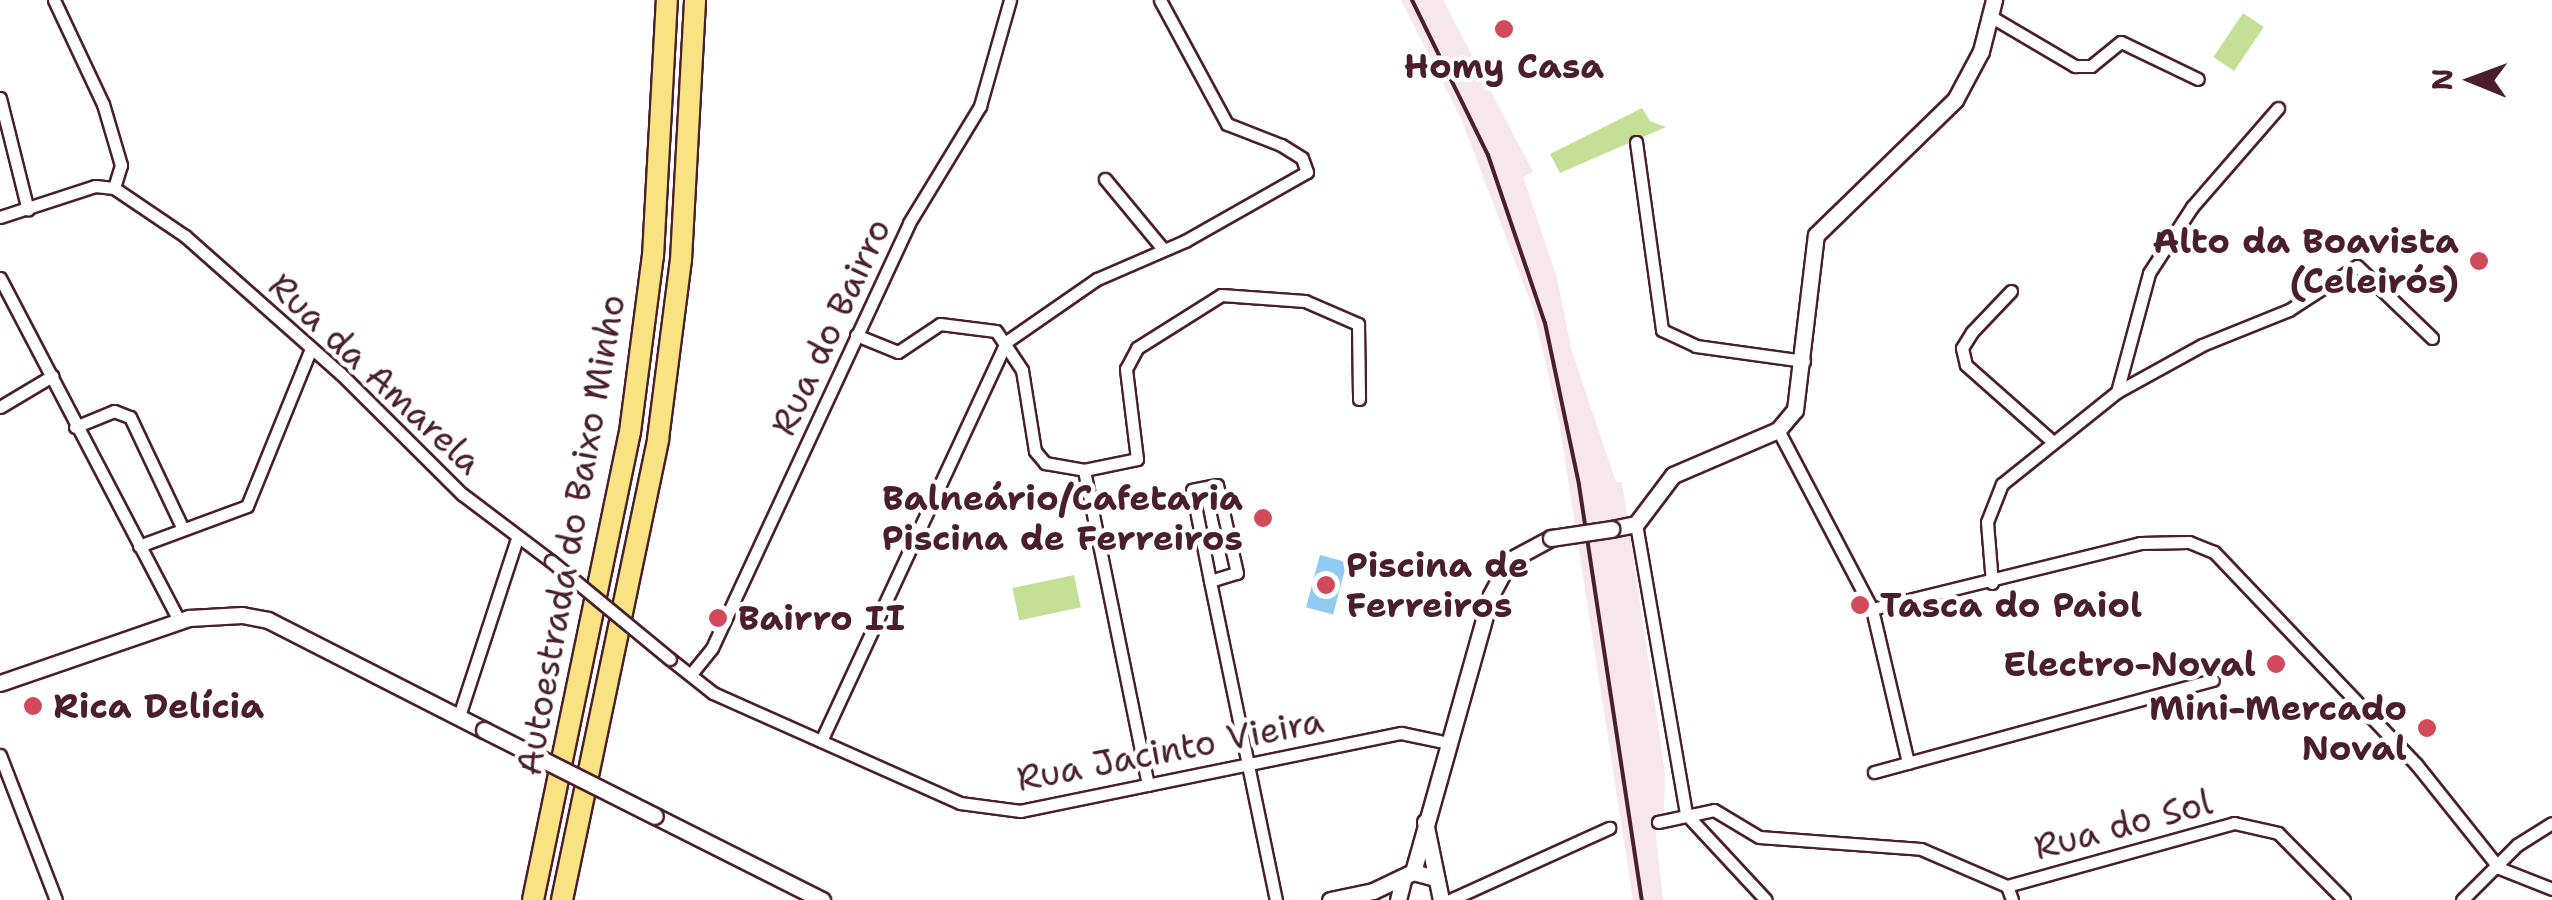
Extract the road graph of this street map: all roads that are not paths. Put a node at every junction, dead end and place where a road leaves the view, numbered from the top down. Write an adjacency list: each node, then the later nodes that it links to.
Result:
1 (54, 0): 12 (street)
2 (667, 0): 62 (highway, Autoestrada do Baixo Minho)
3 (695, 0): 63 (highway, Autoestrada do Baixo Minho)
4 (1010, 0): 18 (street, Rua do Bairro)
5 (1160, 0): 15 (street)
6 (1992, 8): 7 (street); 22 (street)
7 (2198, 79)
8 (0, 98): 13 (street)
9 (2278, 108): 24 (street)
10 (1636, 142): 22 (street)
11 (1105, 179): 15 (street)
12 (114, 188): 13 (street); 21 (street, Rua da Amarela)
13 (28, 210): 14 (street)
14 (0, 216)
15 (1163, 249): 20 (street)
16 (0, 278): 23 (street)
17 (2011, 291): 29 (street)
18 (856, 335): 20 (street); 39 (street, Rua do Bairro)
19 (2432, 338): 24 (street)
20 (1006, 342): 30 (street); 43 (street)
21 (311, 348): 32 (street); 33 (street, Rua da Amarela)
22 (1804, 361): 28 (street)
23 (52, 376): 26 (street); 27 (street)
24 (2117, 392): 29 (street)
25 (1359, 399): 30 (street)
26 (0, 408)
27 (76, 427): 32 (street); 34 (street)
28 (1778, 430): 31 (street); 37 (street)
29 (2053, 442): 36 (street)
30 (1084, 470): 49 (street)
31 (1636, 524): 44 (street, bridge); 50 (street)
32 (183, 529): 34 (street)
33 (516, 539): 39 (street, Rua da Amarela, bridge); 42 (street)
34 (139, 546): 38 (street)
35 (1210, 581): 35 (street); 47 (street)
36 (1992, 583): 37 (street); 55 (street)
37 (1872, 609): 46 (street)
38 (179, 621): 41 (street); 42 (street)
39 (691, 674): 43 (street, Rua Jacinto Vieira)
40 (2213, 680): 46 (street)
41 (0, 682)
42 (459, 716): 64 (street, bridge)
43 (821, 741): 49 (street, Rua Jacinto Vieira)
44 (1448, 742): 47 (street, Rua Jacinto Vieira); 51 (street)
45 (0, 755): 61 (street)
46 (1908, 763): 48 (street)
47 (1248, 765): 49 (street, Rua Jacinto Vieira); 65 (street)
48 (1874, 772)
49 (1148, 785)
50 (1686, 814): 52 (street); 58 (street); 71 (street)
51 (1425, 822): 56 (street); 57 (street)
52 (1658, 822)
53 (2552, 822): 55 (street)
54 (1609, 828): 70 (street)
55 (2498, 868): 59 (street); 74 (street)
56 (1408, 876): 57 (street); 60 (street); 68 (street)
57 (1436, 878): 69 (street)
58 (2007, 886): 72 (street); 73 (street, Rua do Sol)
59 (2552, 889)
60 (1373, 891): 66 (street); 67 (street)
61 (56, 900)
62 (533, 900)
63 (562, 900)
64 (822, 900)
65 (1276, 900)
66 (1330, 900)
67 (1389, 900)
68 (1398, 900)
69 (1441, 900)
70 (1450, 900)
71 (1766, 900)
72 (2012, 900)
73 (2344, 900)
74 (2462, 900)

